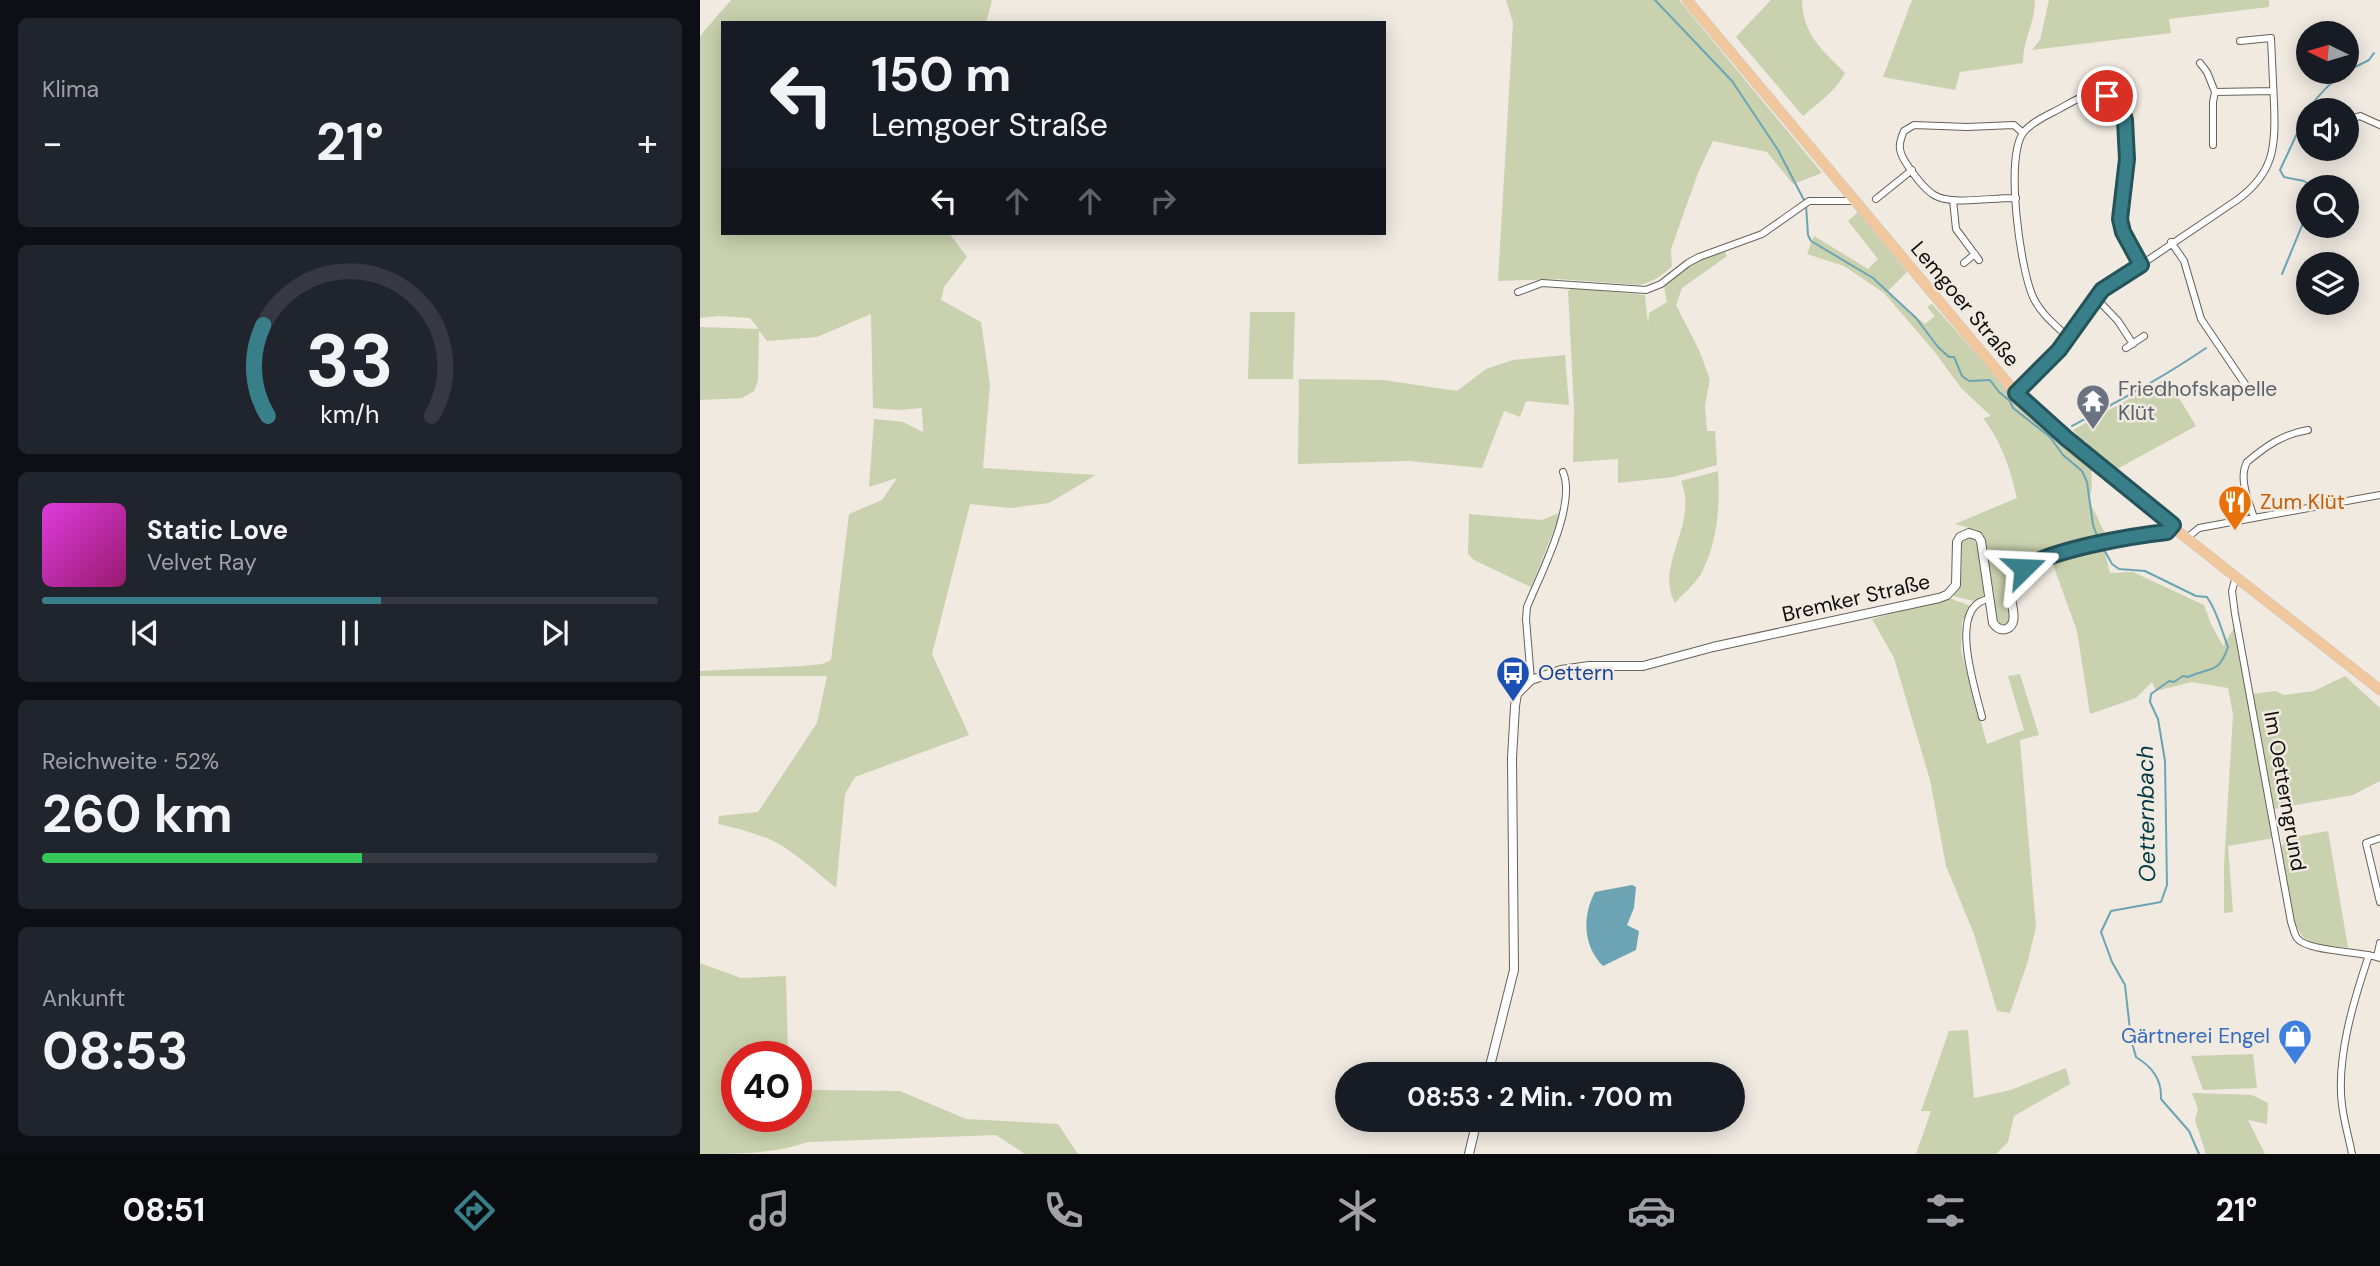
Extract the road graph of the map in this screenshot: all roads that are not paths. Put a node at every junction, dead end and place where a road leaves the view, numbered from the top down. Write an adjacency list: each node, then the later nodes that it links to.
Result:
1 (1687, 0): 14 (main road, Lemgoer Straße)
2 (2240, 41): 4 (street)
3 (2200, 63): 5 (street)
4 (2273, 90): 5 (street); 15 (street)
5 (2215, 92): 9 (street)
6 (2359, 116): 7 (street)
7 (2380, 125)
8 (2023, 133): 10 (street); 11 (street); 17 (street)
9 (2213, 145)
10 (1912, 170): 12 (street); 13 (street)
11 (2016, 198): 13 (street); 21 (street)
12 (1876, 199)
13 (1953, 200): 16 (street)
14 (1853, 201): 18 (street); 23 (main road, Lemgoer Straße)
15 (2171, 242): 17 (street); 22 (street)
16 (1964, 263)
17 (2141, 265): 19 (street)
18 (1518, 292)
19 (2096, 298): 20 (street); 21 (street)
20 (2144, 336)
21 (2068, 337): 23 (street)
22 (2247, 387)
23 (2016, 393): 28 (main road, Lemgoer Straße)
24 (2308, 430): 27 (street)
25 (1563, 472): 32 (street)
26 (2380, 495): 27 (street)
27 (2254, 518): 29 (street)
28 (2173, 525): 29 (main road, Lemgoer Straße); 31 (street, Bremker Straße)
29 (2188, 537): 30 (main road, Lemgoer Straße)
30 (2236, 576): 33 (main road, Lemgoer Straße); 38 (street, Im Oetterngrund)
31 (1989, 599): 32 (street, Bremker Straße); 34 (street)
32 (1531, 680): 39 (street)
33 (2380, 690)
34 (1982, 717)
35 (2380, 838): 36 (street)
36 (2380, 902)
37 (2380, 943): 38 (street)
38 (2375, 957): 42 (street)
39 (1491, 1062)
40 (1474, 1132): 41 (street)
41 (1469, 1154)
42 (2352, 1154)

